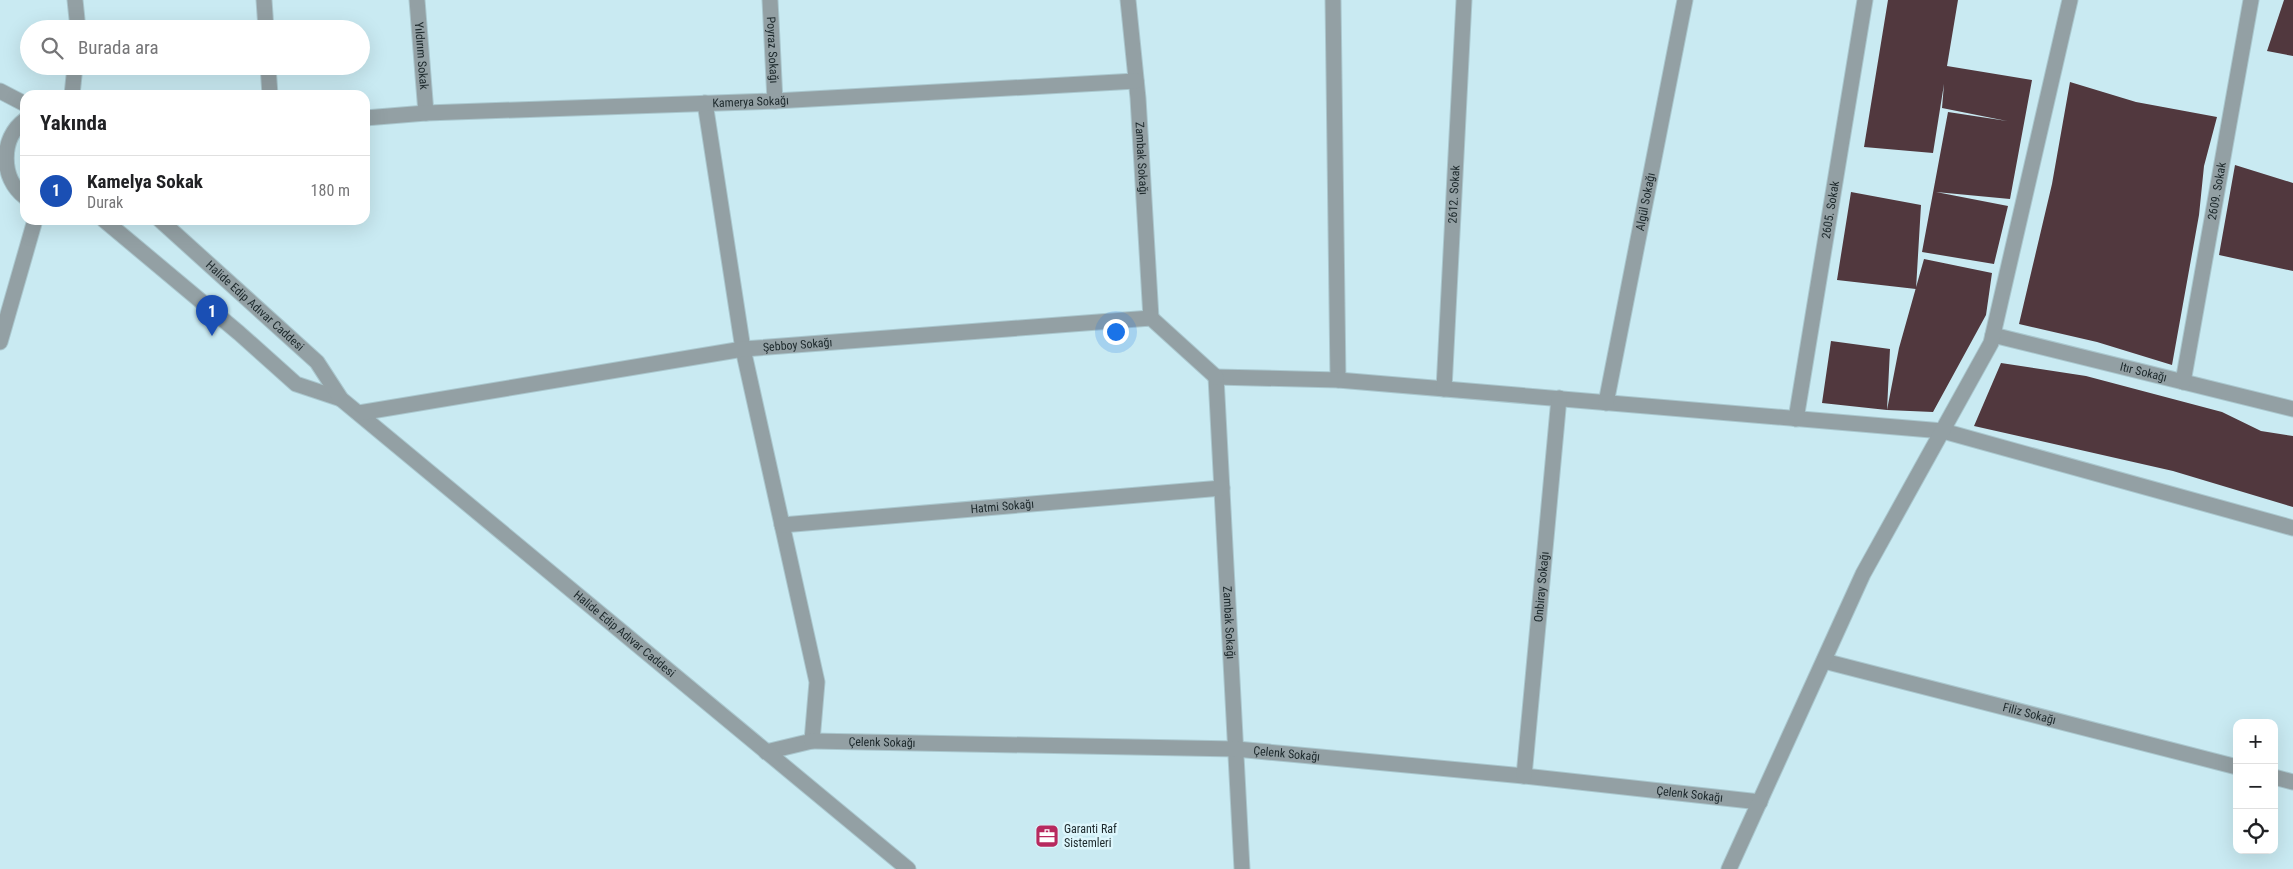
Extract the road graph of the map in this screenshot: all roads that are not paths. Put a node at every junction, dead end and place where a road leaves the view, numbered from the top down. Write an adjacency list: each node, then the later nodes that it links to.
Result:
1 (75, 0): 12 (street)
2 (264, 0): 13 (street)
3 (417, 0): 23 (street, Yıldırım Sokak)
4 (770, 0): 20 (street, Poyraz Sokağı)
5 (1128, 0): 16 (street, Zambak Sokağı)
6 (1333, 0): 36 (street)
7 (1464, 0): 38 (street, 2612. Sokak)
8 (1685, 0): 41 (street, Algül Sokağı)
9 (1865, 0): 44 (street, 2605. Sokak)
10 (2070, 0): 32 (street)
11 (2251, 0): 37 (street, 2609. Sokak)
12 (77, 20)
13 (265, 20)
14 (73, 75): 17 (street)
15 (269, 75): 18 (street)
16 (1136, 81): 20 (street, Kamerya Sokağı); 31 (street, Zambak Sokağı)
17 (72, 90)
18 (270, 90)
19 (0, 91): 21 (street)
20 (775, 100): 22 (street, Kamerya Sokağı)
21 (20, 101)
22 (705, 103): 23 (street, Kamerya Sokağı); 34 (street)
23 (426, 113): 24 (street, Kamerya Sokağı)
24 (370, 118)
25 (20, 125): 26 (street)
26 (3, 141): 27 (street)
27 (20, 194)
28 (34, 225): 33 (street)
29 (110, 225): 40 (street, Halide Edip Adıvar Caddesi)
30 (166, 225): 40 (street, Halide Edip Adıvar Caddesi)
31 (1151, 318): 34 (street, Şebboy Sokağı); 35 (street)
32 (1993, 335): 37 (street, Itır Sokağı); 45 (street)
33 (0, 342)
34 (743, 349): 43 (street, Şebboy Sokağı); 47 (street)
35 (1216, 377): 36 (street); 46 (street, Zambak Sokağı)
36 (1338, 380): 38 (street)
37 (2183, 382): 42 (street, Itır Sokağı)
38 (1444, 389): 39 (street)
39 (1559, 398): 41 (street); 54 (street, Onbiray Sokağı)
40 (341, 399): 43 (street, Halide Edip Adıvar Caddesi)
41 (1606, 402): 44 (street)
42 (2293, 409)
43 (359, 413): 52 (street, Halide Edip Adıvar Caddesi)
44 (1796, 419): 45 (street)
45 (1943, 431): 48 (street); 49 (street)
46 (1222, 488): 47 (street, Hatmi Sokağı); 51 (street, Zambak Sokağı)
47 (782, 525): 50 (street)
48 (2293, 528)
49 (1824, 662): 53 (street, Filiz Sokağı); 57 (street)
50 (812, 741): 51 (street, Çelenk Sokağı); 52 (street, Çelenk Sokağı)
51 (1236, 750): 54 (street, Çelenk Sokağı); 59 (street, Zambak Sokağı)
52 (766, 752): 58 (street, Halide Edip Adıvar Caddesi)
53 (2233, 766)
54 (1524, 776): 57 (street, Çelenk Sokağı)
55 (2278, 778): 56 (street)
56 (2293, 782)
57 (1760, 802): 60 (street)
58 (908, 869)
59 (1242, 869)
60 (1729, 869)

